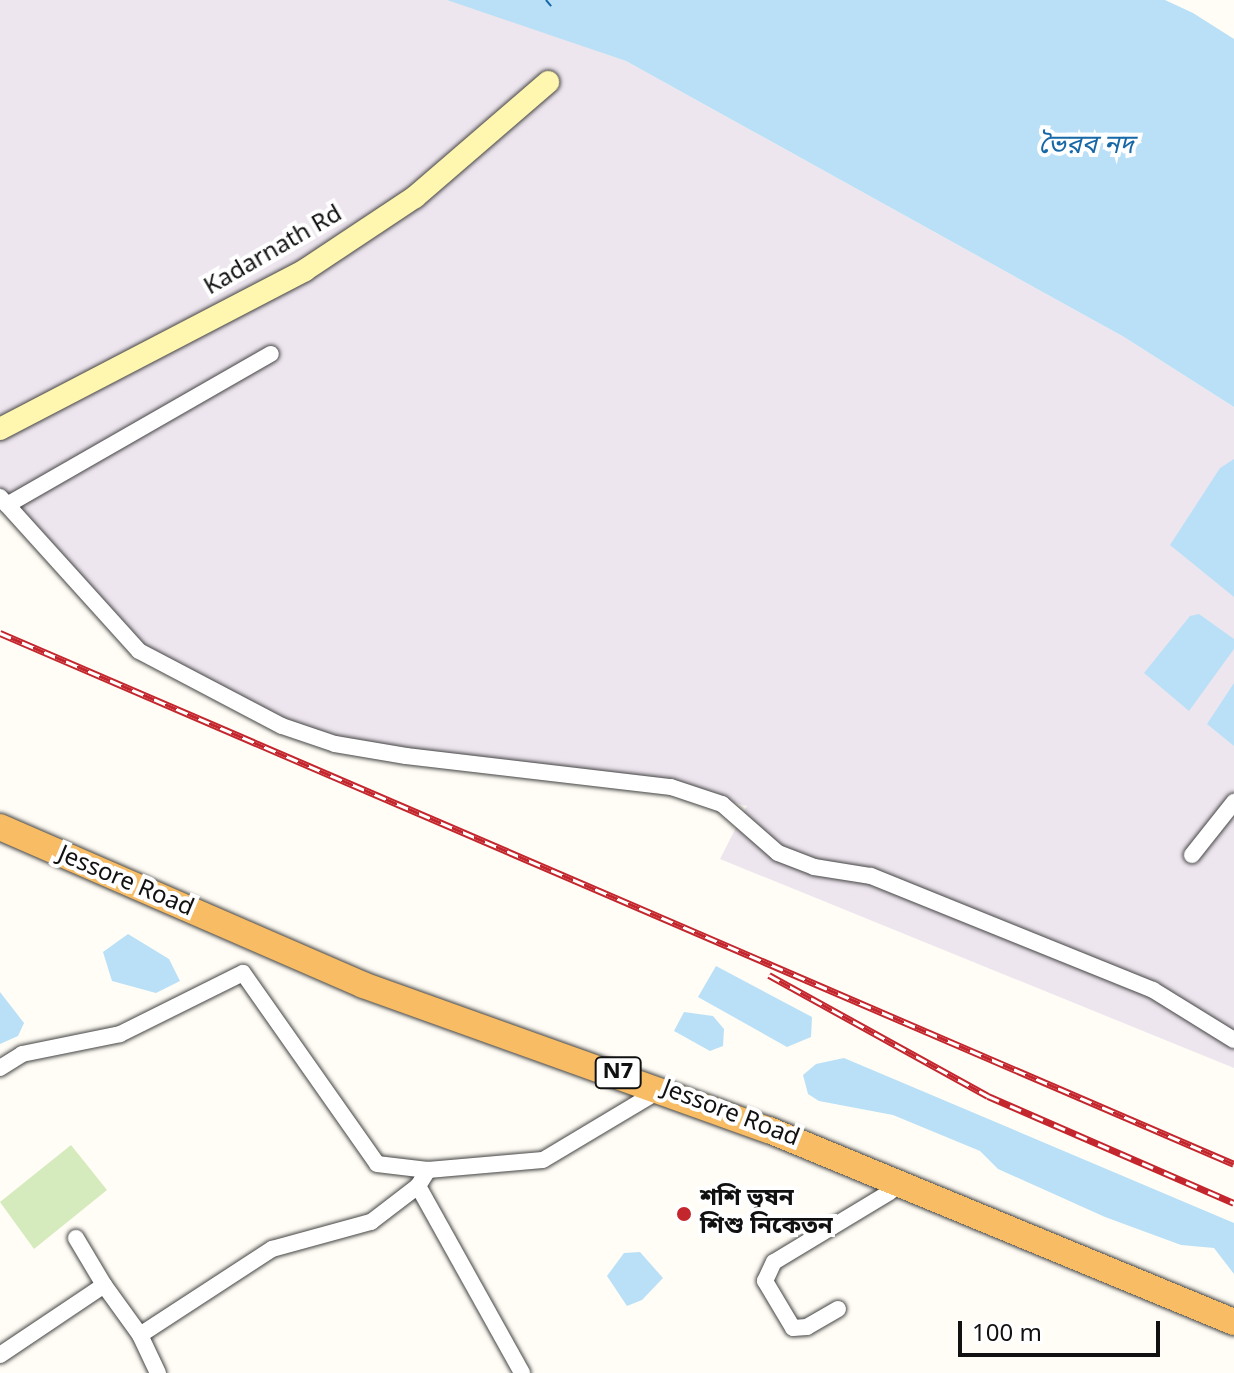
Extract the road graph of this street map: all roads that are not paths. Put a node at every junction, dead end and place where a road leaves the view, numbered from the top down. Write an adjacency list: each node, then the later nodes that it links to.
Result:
1 (548, 82): 3 (main road, Kadarnath Rd)
2 (271, 354): 4 (street)
3 (0, 429)
4 (4, 501): 9 (street)
5 (1234, 802): 8 (street)
6 (0, 827): 18 (highway, Jessore Road / N7)
7 (0, 840): 11 (highway, Jessore Road / N7)
8 (1192, 855)
9 (1234, 1040)
10 (0, 1068): 12 (street)
11 (650, 1096): 12 (street); 14 (highway, Jessore Road / N7)
12 (428, 1170): 13 (street)
13 (418, 1186): 20 (street); 23 (street)
14 (890, 1192): 17 (street); 19 (highway, Jessore Road / N7)
15 (76, 1238): 16 (street)
16 (104, 1285): 20 (street); 21 (street)
17 (838, 1309)
18 (1234, 1322)
19 (1234, 1334)
20 (140, 1335): 22 (street)
21 (0, 1355)
22 (158, 1373)
23 (522, 1373)

